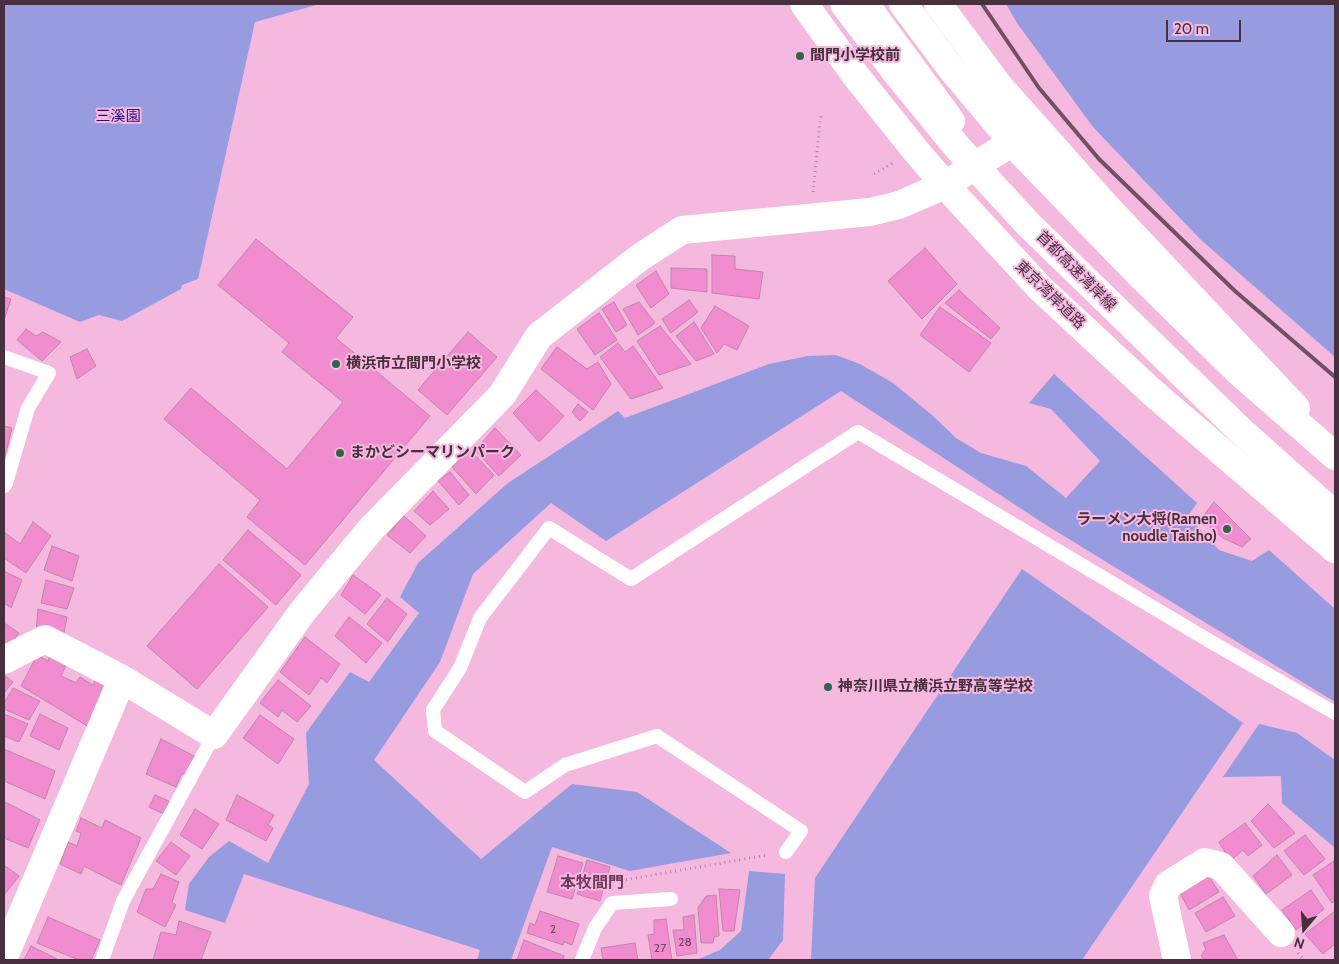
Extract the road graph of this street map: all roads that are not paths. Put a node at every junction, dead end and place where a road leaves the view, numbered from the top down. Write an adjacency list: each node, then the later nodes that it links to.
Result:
1 (804, 4): 8 (main road, 東京湾岸道路)
2 (844, 4): 15 (main road, 首都高速湾岸線)
3 (865, 4): 14 (main road)
4 (893, 4): 12 (main road)
5 (903, 4): 11 (main road)
6 (938, 4): 7 (main road)
7 (1035, 128): 8 (main road); 10 (main road)
8 (945, 185): 16 (main road, 東京湾岸道路); 20 (main road)
9 (4, 357): 13 (lane)
10 (1335, 449)
11 (1335, 456)
12 (1335, 464)
13 (4, 486)
14 (1335, 505)
15 (1335, 514)
16 (1335, 549)
17 (4, 660): 18 (main road)
18 (122, 679): 20 (main road); 24 (main road)
19 (1335, 713): 21 (lane)
20 (214, 735): 25 (lane)
21 (786, 852)
22 (671, 899): 26 (lane)
23 (1281, 933): 27 (main road)
24 (4, 957)
25 (102, 960)
26 (582, 960)
27 (1177, 960)

